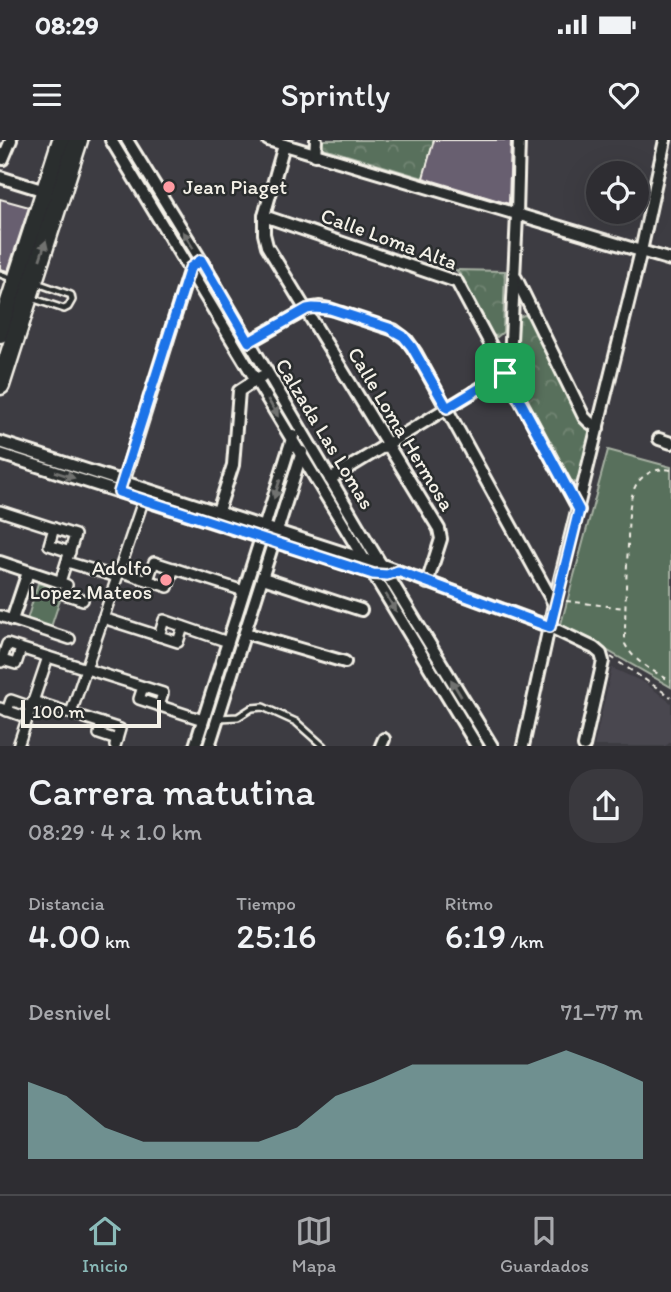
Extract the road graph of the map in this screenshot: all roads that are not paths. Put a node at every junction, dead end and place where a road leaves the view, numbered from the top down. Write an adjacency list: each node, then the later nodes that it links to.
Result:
1 (11, 140): 12 (street)
2 (62, 140): 14 (main road)
3 (78, 140): 22 (main road, one-way to 3)
4 (111, 140): 20 (street, Calzada Las Lomas)
5 (127, 140): 18 (street, Calzada Las Lomas, one-way to 5)
6 (268, 140): 10 (street)
7 (316, 140): 11 (street)
8 (519, 140): 15 (street)
9 (665, 140): 17 (street)
10 (284, 145): 11 (street); 16 (street, Calle Loma Hermosa)
11 (315, 155): 15 (street)
12 (3, 159)
13 (0, 177): 14 (street)
14 (45, 191): 22 (main road)
15 (517, 215): 17 (street); 21 (street)
16 (264, 216): 23 (street, Calle Loma Hermosa); 27 (street, Calle Loma Alta)
17 (642, 251): 19 (street); 32 (street)
18 (201, 260): 20 (street); 25 (street, Calzada Las Lomas)
19 (671, 260)
20 (190, 268): 28 (street, Calzada Las Lomas); 42 (street)
21 (515, 276): 27 (street); 32 (street)
22 (20, 283): 22 (lane); 24 (main road); 29 (main road)
23 (307, 309): 25 (street); 30 (street); 38 (street, Calle Loma Hermosa)
24 (0, 333)
25 (249, 342): 26 (street, Calzada Las Lomas)
26 (267, 373): 28 (street); 31 (street, Calzada Las Lomas)
27 (505, 373): 30 (street); 44 (street, Calle Loma Alta)
28 (256, 379): 33 (street, Calzada Las Lomas, one-way to 33); 46 (street)
29 (0, 385)
30 (447, 408): 38 (street); 67 (street)
31 (297, 424): 33 (street); 34 (street, Calzada Las Lomas)
32 (598, 428): 44 (street)
33 (292, 439): 40 (street, Calzada Las Lomas); 47 (street, one-way to 47)
34 (306, 439): 40 (street); 41 (street, Calzada Las Lomas)
35 (659, 439): 37 (street)
36 (0, 442): 42 (street)
37 (671, 443)
38 (389, 444): 41 (street); 64 (street, Calle Loma Hermosa)
39 (0, 454): 42 (street, one-way to 42)
40 (301, 455): 49 (street); 53 (street, Calzada Las Lomas)
41 (330, 479): 57 (street, Calzada Las Lomas)
42 (121, 487): 43 (street); 46 (street)
43 (143, 500): 50 (street); 59 (street)
44 (579, 510): 67 (street)
45 (0, 511): 48 (street)
46 (218, 511): 47 (street)
47 (264, 527): 49 (street); 50 (street)
48 (54, 528): 52 (street); 52 (street)
49 (277, 531): 51 (street); 53 (street)
50 (261, 539): 51 (street); 65 (street)
51 (273, 543): 60 (street); 61 (street)
52 (70, 552): 55 (street)
53 (363, 558): 57 (street); 60 (street, Calzada Las Lomas)
54 (0, 562): 58 (street)
55 (66, 562): 59 (street); 63 (street)
56 (174, 568): 62 (street); 62 (street); 65 (street)
57 (389, 570): 60 (street); 64 (street); 97 (street, Calzada Las Lomas, one-way to 57)
58 (28, 572): 63 (street); 71 (street)
59 (118, 574): 62 (street); 70 (street)
60 (373, 574): 96 (street, Calzada Las Lomas, one-way to 96)
61 (263, 578): 68 (street); 74 (street)
62 (148, 580)
63 (60, 582): 66 (street)
64 (427, 583): 73 (street)
65 (244, 591): 77 (street)
66 (83, 600)
67 (554, 604): 73 (street)
68 (361, 610)
69 (0, 616): 71 (street)
70 (103, 618): 75 (street); 83 (street)
71 (12, 620): 76 (street)
72 (183, 627): 75 (street); 75 (street); 77 (street)
73 (550, 627): 98 (street); 99 (street)
74 (245, 633): 81 (street); 84 (street)
75 (159, 636)
76 (70, 639)
77 (228, 642): 82 (street)
78 (22, 649): 79 (street); 80 (street); 80 (street)
79 (48, 657): 83 (street); 85 (street)
80 (1, 661)
81 (345, 662)
82 (220, 668): 84 (street); 90 (street)
83 (86, 669): 87 (street); 90 (street)
84 (232, 672): 89 (street)
85 (32, 704): 86 (street); 87 (street); 88 (street)
86 (4, 710): 88 (street)
87 (71, 713): 91 (street)
88 (28, 718): 92 (street)
89 (218, 718): 90 (lane); 94 (street); 95 (lane)
90 (203, 720): 93 (street)
91 (116, 743)
92 (18, 746)
93 (195, 746)
94 (209, 746)
95 (323, 746)
96 (477, 746)
97 (492, 746)
98 (523, 746)
99 (584, 746)

